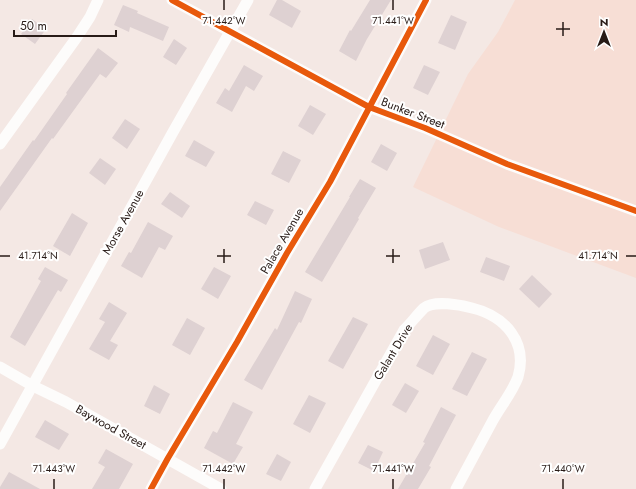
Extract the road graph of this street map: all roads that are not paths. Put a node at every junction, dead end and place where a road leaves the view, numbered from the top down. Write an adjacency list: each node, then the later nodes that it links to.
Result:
1 (98, 0): 7 (street)
2 (172, 0): 5 (street, Bunker Street)
3 (248, 0): 5 (street, Morse Avenue)
4 (426, 0): 6 (street, Palace Avenue)
5 (230, 32): 6 (street, Bunker Street); 10 (street, Morse Avenue)
6 (369, 107): 8 (street, Bunker Street); 12 (street, Palace Avenue)
7 (0, 144)
8 (636, 211)
9 (0, 367): 10 (street, Baywood Street)
10 (33, 386): 11 (street, Morse Avenue); 12 (street, Baywood Street)
11 (0, 444)
12 (168, 458): 13 (street, Palace Avenue); 14 (street, Baywood Street)
13 (151, 489)
14 (220, 489)
15 (315, 489): 16 (street, Galant Drive)
16 (456, 489)

